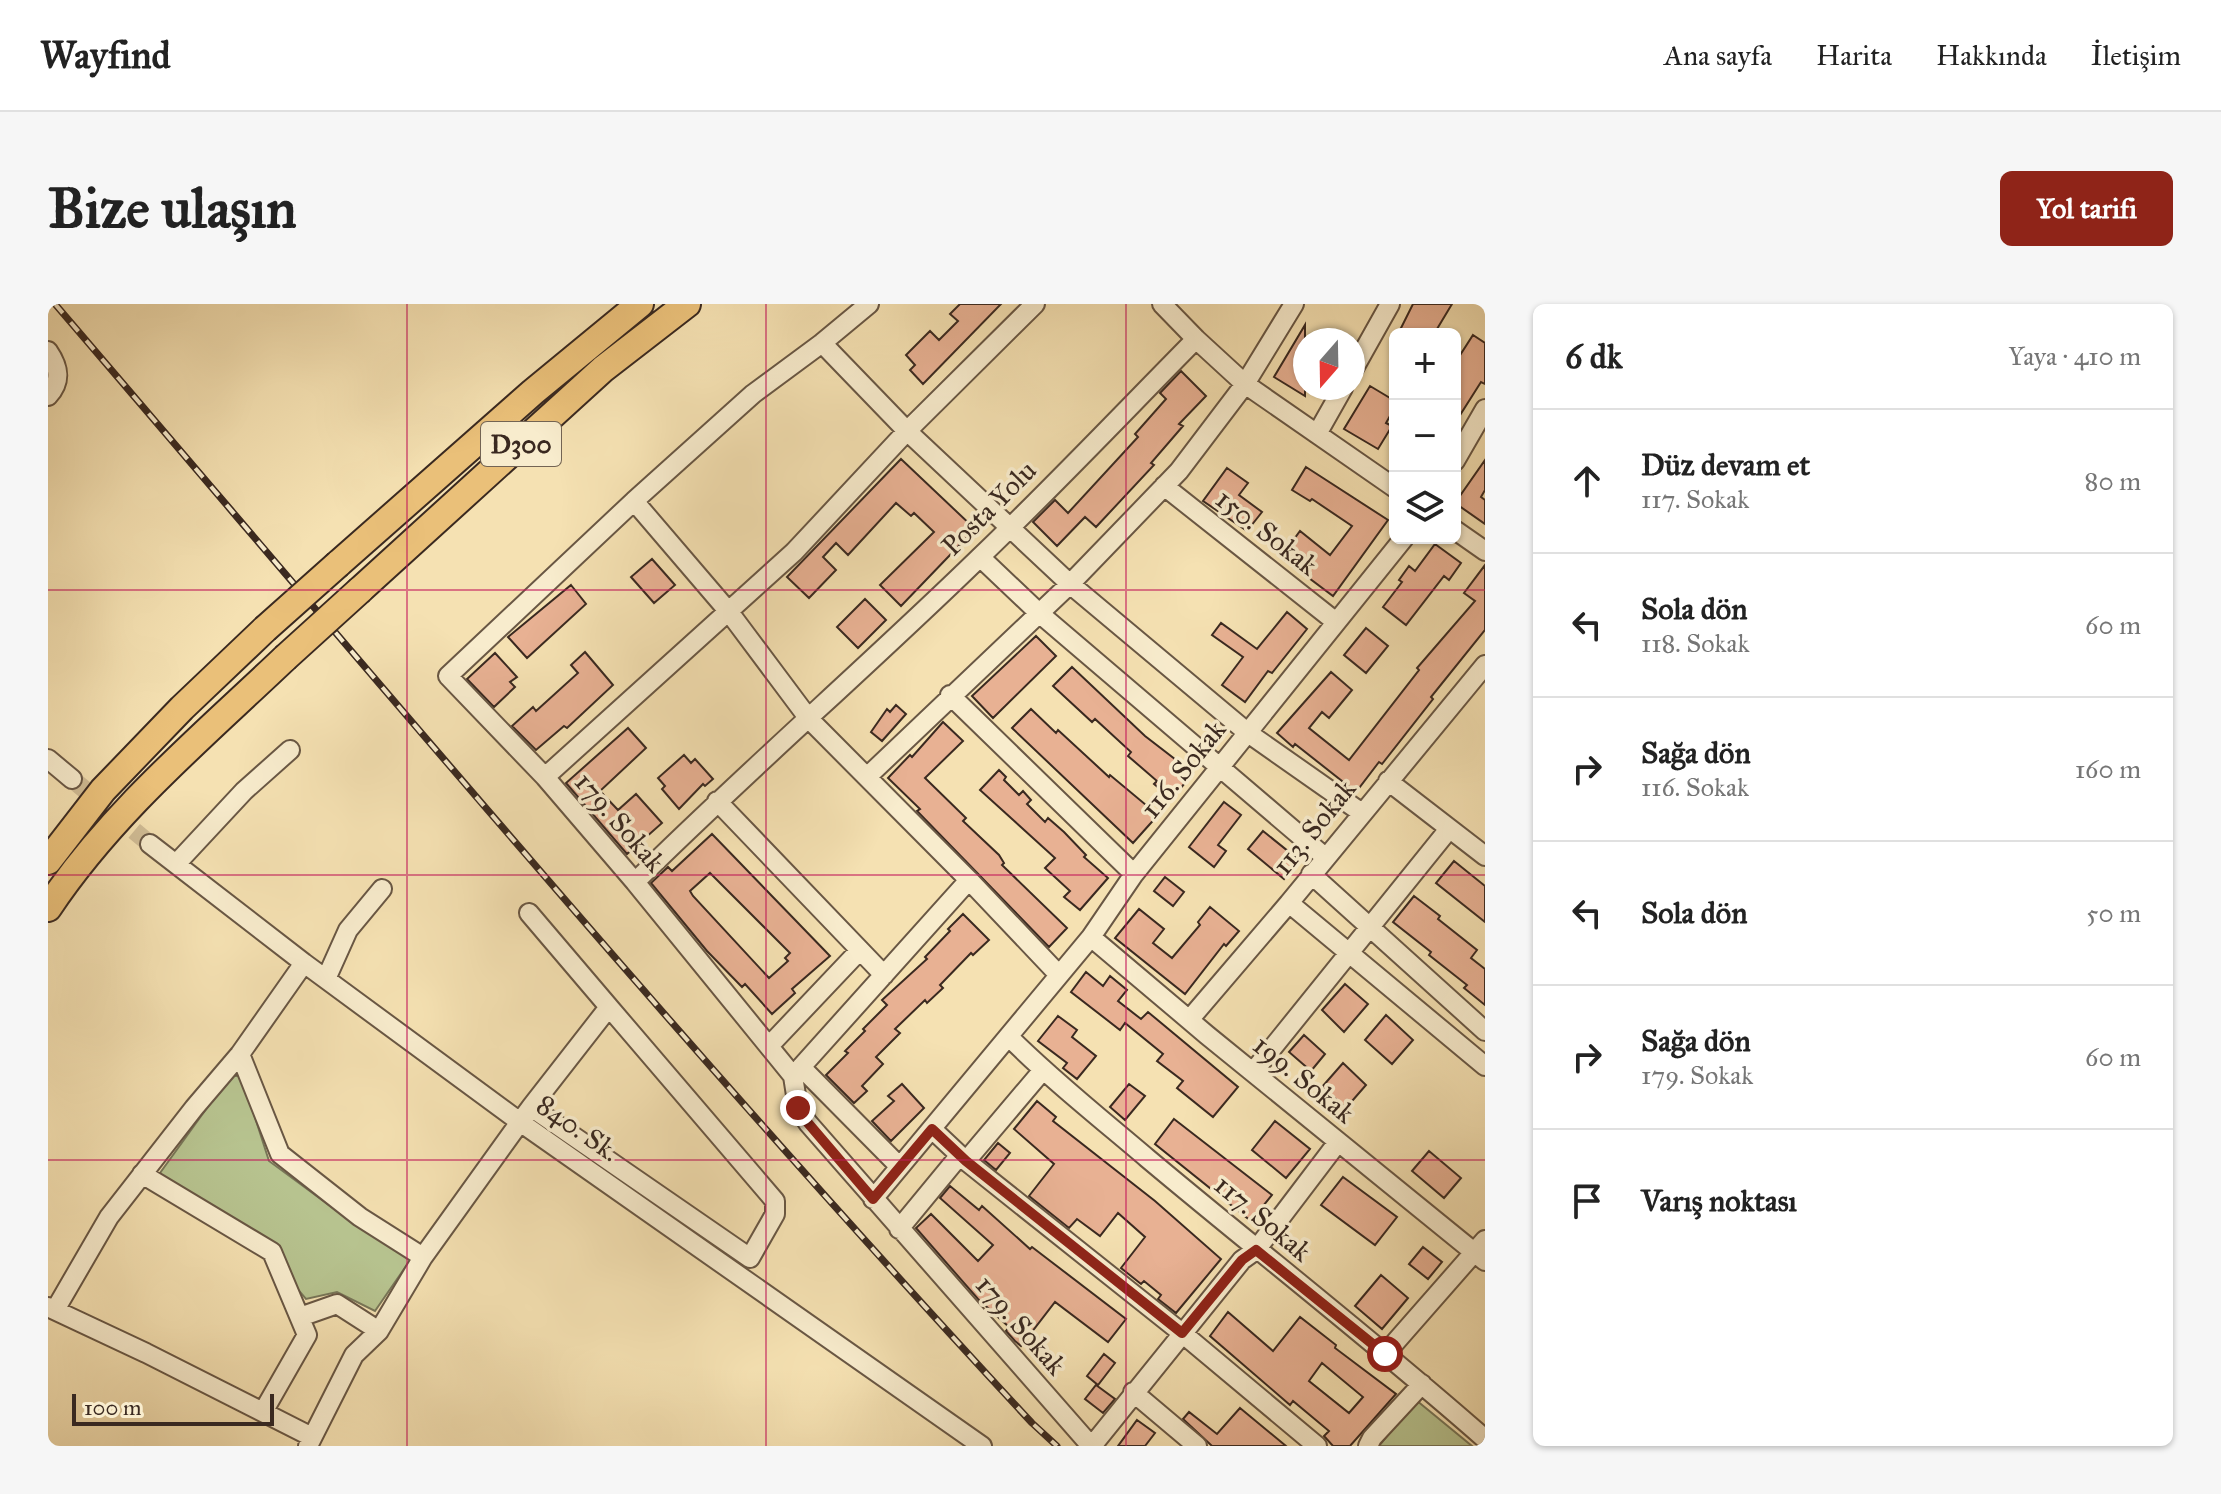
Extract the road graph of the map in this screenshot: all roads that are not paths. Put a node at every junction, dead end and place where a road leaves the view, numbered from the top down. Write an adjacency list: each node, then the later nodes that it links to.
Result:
1 (640, 304): 48 (highway, D300, bridge)
2 (687, 304): 56 (highway, D300, bridge)
3 (869, 304): 9 (street, 179. Sokak)
4 (1035, 304): 16 (street)
5 (1162, 304): 8 (street)
6 (1294, 304): 12 (street)
7 (1390, 304): 10 (street)
8 (1196, 339): 12 (street); 22 (street, Posta Yolu)
9 (822, 343): 16 (street); 21 (street, 179. Sokak)
10 (1365, 349)
11 (48, 351): 13 (street)
12 (1245, 384): 17 (street); 20 (street)
13 (48, 396)
14 (1336, 400): 17 (street)
15 (1485, 409): 18 (street)
16 (907, 431): 22 (street); 28 (street)
17 (1317, 434): 19 (street)
18 (1461, 451)
19 (1389, 484)
20 (1164, 486): 27 (street); 30 (street, 150. Sokak)
21 (634, 501): 28 (street); 39 (street, 179. Sokak)
22 (1008, 529): 26 (street, Posta Yolu); 27 (street)
23 (1461, 534): 25 (street)
24 (1399, 544): 30 (street, 116. Sokak)
25 (1485, 551)
26 (980, 557): 29 (street); 33 (street, Posta Yolu)
27 (1070, 584): 29 (street); 34 (street)
28 (729, 612): 33 (street); 39 (street)
29 (1039, 613): 32 (street); 37 (street)
30 (1336, 622): 34 (street, 116. Sokak)
31 (1485, 665): 41 (street, 113. Sokak)
32 (950, 695): 38 (street); 50 (street)
33 (809, 719): 38 (street); 42 (street, Posta Yolu)
34 (1248, 733): 37 (street, 116. Sokak); 43 (street)
35 (290, 750): 49 (street)
36 (48, 759): 40 (street)
37 (1218, 768): 47 (street); 50 (street, 116. Sokak)
38 (868, 776): 52 (street)
39 (545, 777): 53 (street, 179. Sokak)
40 (72, 779)
41 (1388, 781): 43 (street, 113. Sokak); 44 (street)
42 (717, 801): 53 (street, Posta Yolu); 60 (street)
43 (1362, 813): 47 (street, 113. Sokak)
44 (1449, 829): 46 (street); 58 (street)
45 (150, 844): 49 (street, 840. Sk.)
46 (1485, 856)
47 (1325, 857): 51 (street, 113. Sokak)
48 (48, 861)
49 (176, 864): 62 (street, 840. Sk.)
50 (1134, 874): 59 (street, 116. Sokak)
51 (1311, 874): 55 (street, 113. Sokak); 58 (street)
52 (969, 880): 63 (street); 64 (street)
53 (635, 882): 70 (street, 179. Sokak)
54 (382, 889): 65 (street)
55 (1289, 903): 61 (street, 113. Sokak); 67 (street)
56 (48, 908)
57 (529, 913): 66 (street)
58 (1370, 926): 61 (street); 68 (street)
59 (1091, 937): 64 (street, 116. Sokak); 67 (street, 199. Sokak)
60 (860, 950): 63 (street); 70 (street)
61 (1348, 953): 72 (street, 113. Sokak); 75 (street)
62 (304, 963): 65 (street, 840. Sk.); 71 (street)
63 (884, 975): 74 (street)
64 (1059, 975): 69 (street, 116. Sokak)
65 (326, 979): 76 (street, 840. Sk.)
66 (609, 1007): 76 (street); 76 (street)
67 (1189, 1020): 75 (street, 199. Sokak)
68 (1485, 1031)
69 (1009, 1037): 73 (street, 117. Sokak); 77 (street, 116. Sokak)
70 (769, 1046): 74 (street, 179. Sokak)
71 (240, 1054): 81 (street); 86 (street)
72 (1485, 1066)
73 (1043, 1070): 79 (street); 84 (street, 117. Sokak)
74 (797, 1071): 80 (street); 82 (street, 179. Sokak)
75 (1253, 1072): 78 (street, 199. Sokak)
76 (526, 1115): 86 (street); 97 (street, 840. Sk.)
77 (932, 1129): 79 (street); 80 (street, 116. Sokak)
78 (1338, 1142): 84 (street); 85 (street, 199. Sokak)
79 (963, 1158): 83 (street); 90 (street)
80 (899, 1166): 82 (street, 116. Sokak)
81 (142, 1174): 87 (street); 88 (street)
82 (873, 1199): 83 (street, 179. Sokak)
83 (899, 1229): 98 (street, 179. Sokak)
84 (1256, 1250): 90 (street); 91 (street, 117. Sokak)
85 (1482, 1251): 91 (street)
86 (423, 1257): 89 (street)
87 (51, 1308): 94 (street)
88 (300, 1317): 89 (street); 94 (street)
89 (379, 1331): 96 (street)
90 (1182, 1333): 93 (street); 100 (street)
91 (1385, 1354): 92 (street, 117. Sokak)
92 (1422, 1384): 95 (street, 117. Sokak); 101 (street)
93 (1133, 1392): 98 (street); 99 (street)
94 (263, 1412): 96 (street)
95 (1485, 1439)
96 (310, 1442)
97 (982, 1446)
98 (1091, 1446)
99 (1197, 1446)
100 (1317, 1446)
101 (1368, 1446)

